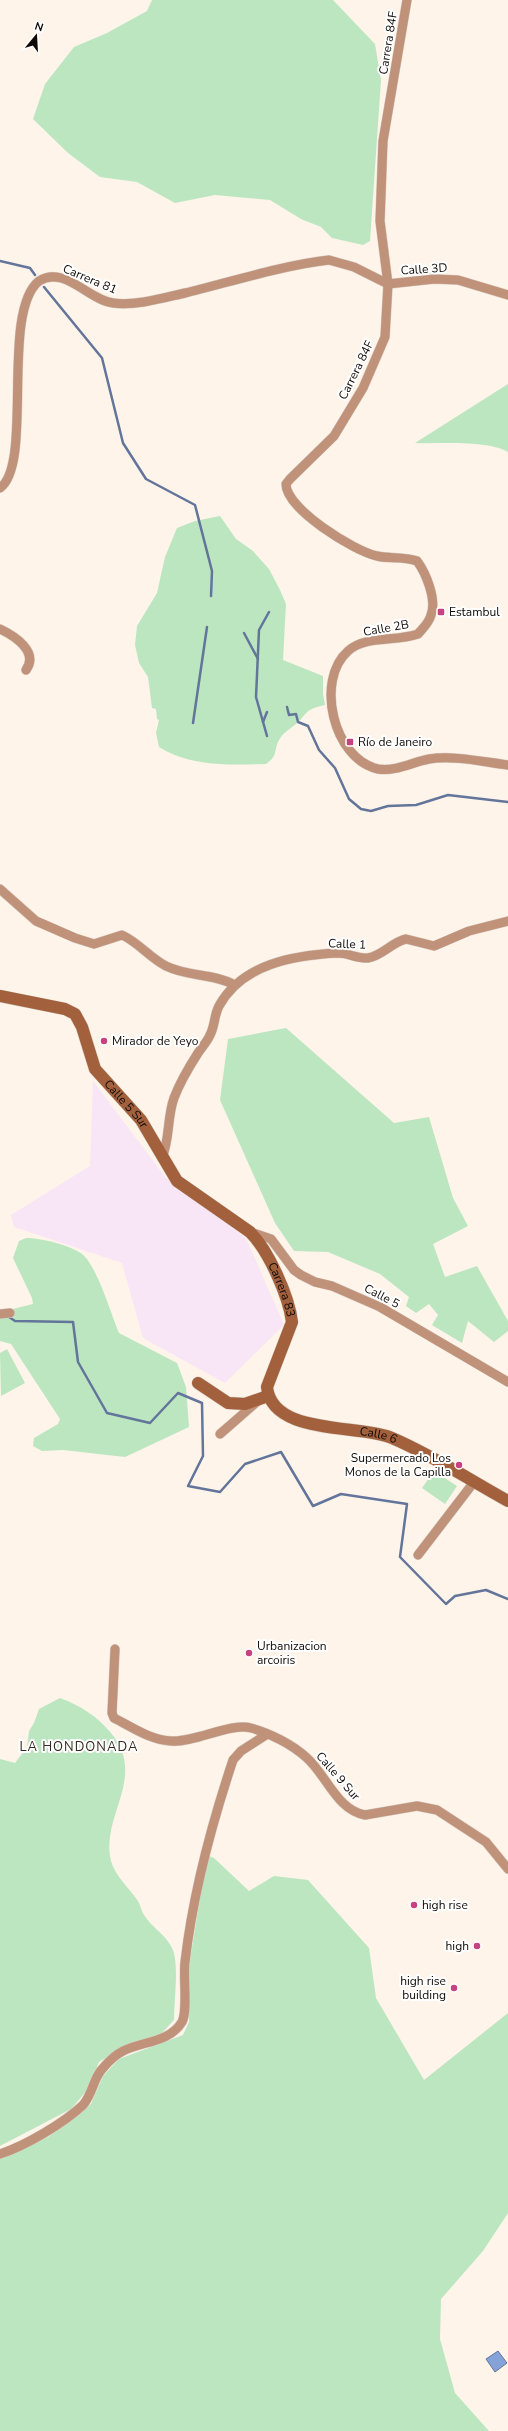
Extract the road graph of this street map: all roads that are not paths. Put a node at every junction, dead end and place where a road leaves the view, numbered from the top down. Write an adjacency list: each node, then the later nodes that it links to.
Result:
1 (407, 0): 2 (street, Carrera 84F)
2 (388, 284): 3 (street, Calle 3D); 4 (street, Carrera 81); 5 (street, Carrera 84F)
3 (508, 295)
4 (0, 488)
5 (431, 616): 8 (street, Calle 2B)
6 (0, 629): 7 (street)
7 (26, 670)
8 (508, 765)
9 (0, 889): 11 (street)
10 (508, 921): 11 (street, Calle 1)
11 (235, 985): 13 (street, Calle 1)
12 (0, 996): 13 (street, Calle 5 Sur)
13 (162, 1158): 14 (street, Calle 5 Sur)
14 (250, 1232): 17 (street, Calle 5); 19 (street, Carrera 83)
15 (10, 1313): 16 (street)
16 (0, 1314)
17 (508, 1382)
18 (198, 1384): 19 (street)
19 (264, 1397): 20 (street); 21 (street, Calle 6)
20 (220, 1434)
21 (474, 1482): 22 (street, Calle 6); 23 (street)
22 (508, 1501)
23 (418, 1555)
24 (115, 1649): 25 (street, Calle 9 Sur)
25 (266, 1735): 26 (street, Calle 9 Sur); 27 (street)
26 (508, 1869)
27 (0, 2154)

